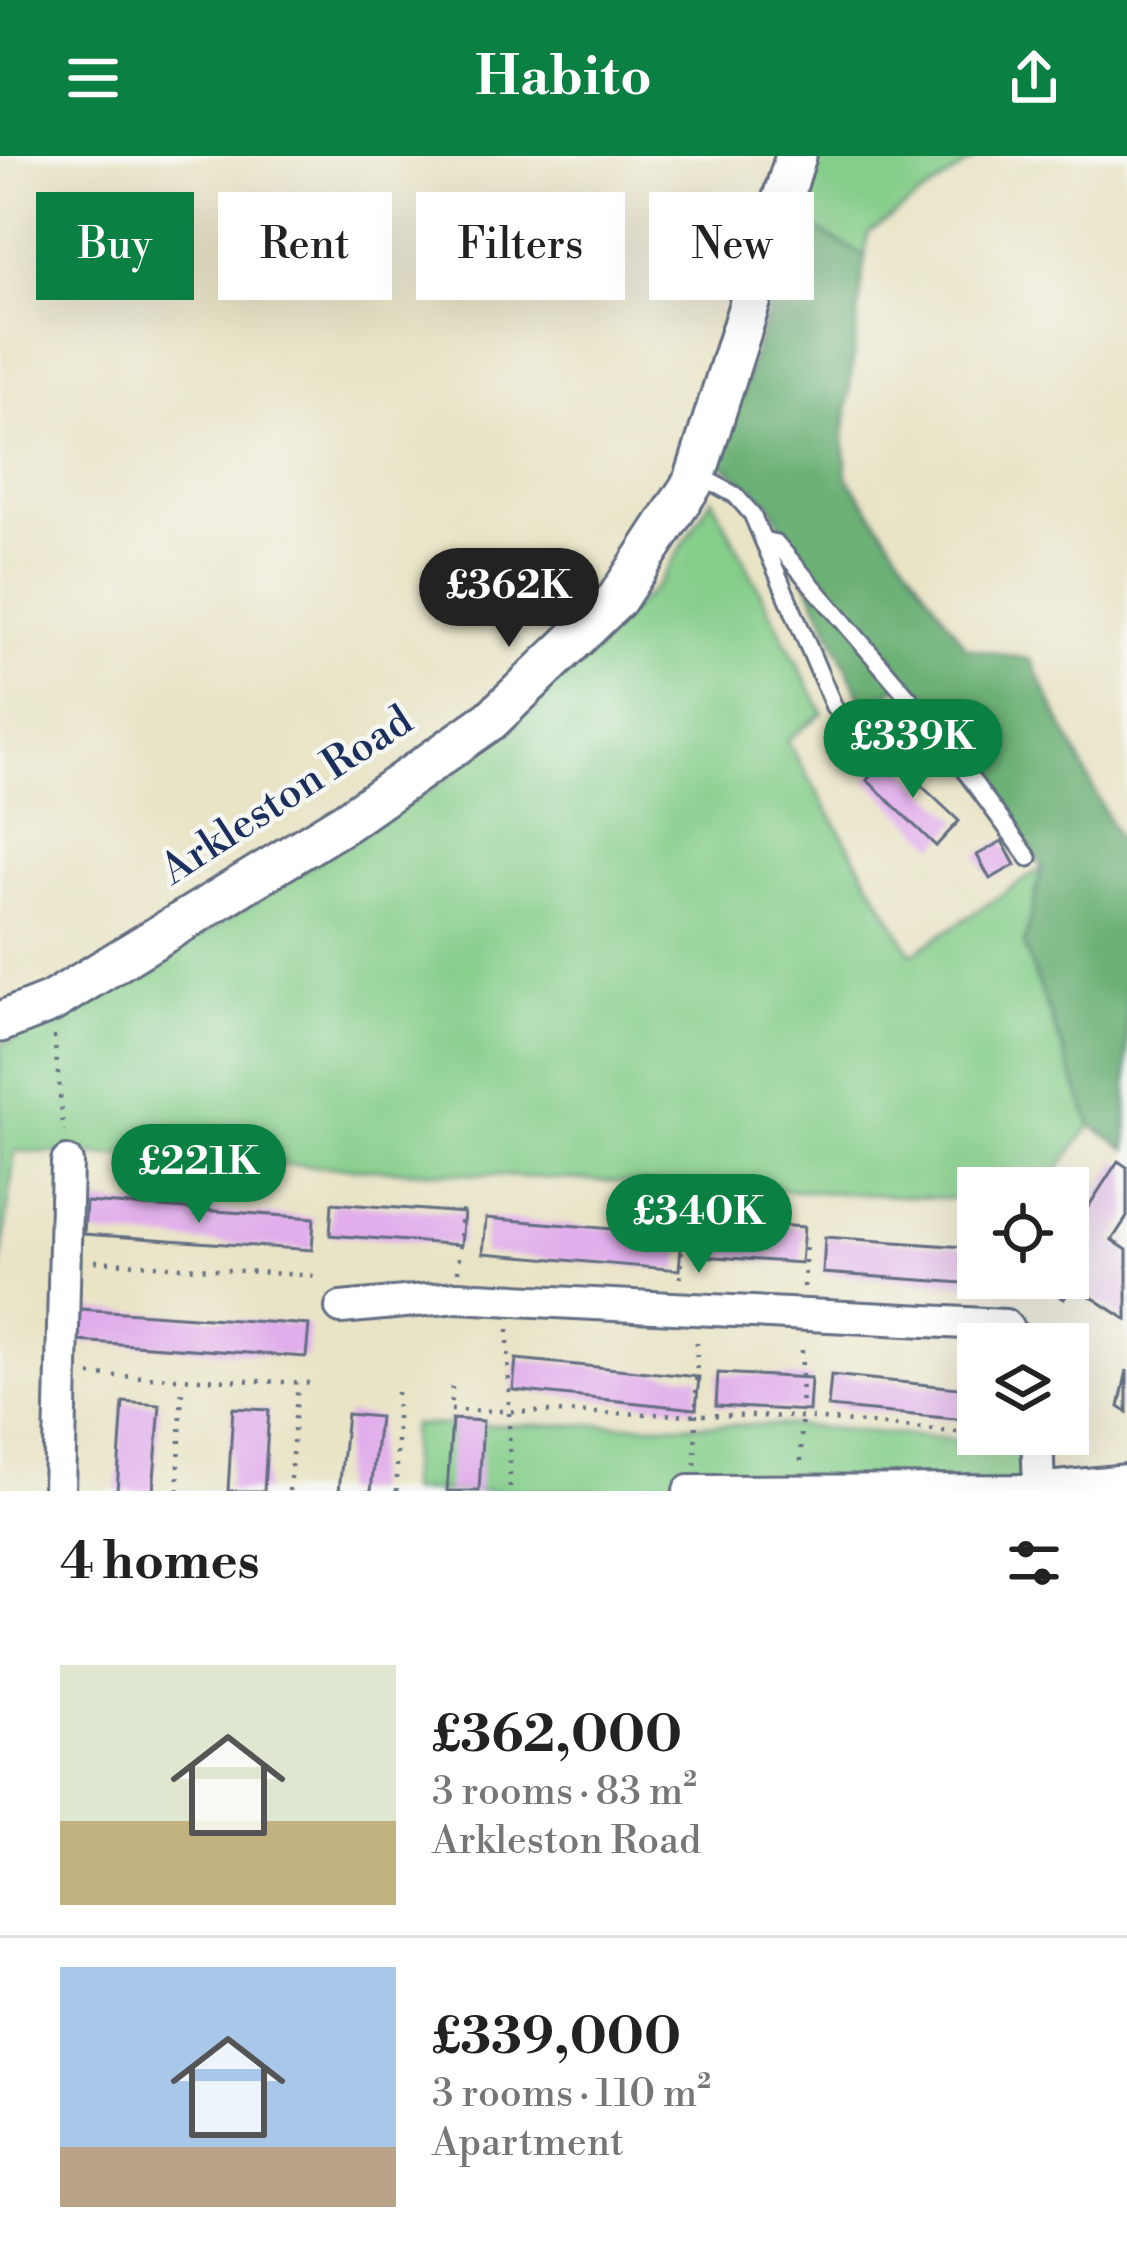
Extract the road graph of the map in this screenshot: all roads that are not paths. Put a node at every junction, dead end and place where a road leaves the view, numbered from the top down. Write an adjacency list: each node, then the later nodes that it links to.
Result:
1 (796, 156): 2 (street, Arkleston Road)
2 (696, 473): 3 (lane); 6 (street, Arkleston Road)
3 (764, 540): 4 (lane); 5 (lane)
4 (835, 707)
5 (1028, 858)
6 (0, 1022)
7 (67, 1162): 15 (street)
8 (341, 1308): 9 (street)
9 (985, 1323)
10 (1038, 1455): 12 (street)
11 (1127, 1480): 12 (street)
12 (1039, 1489): 14 (street)
13 (692, 1490): 14 (street)
14 (801, 1490)
15 (59, 1491)

